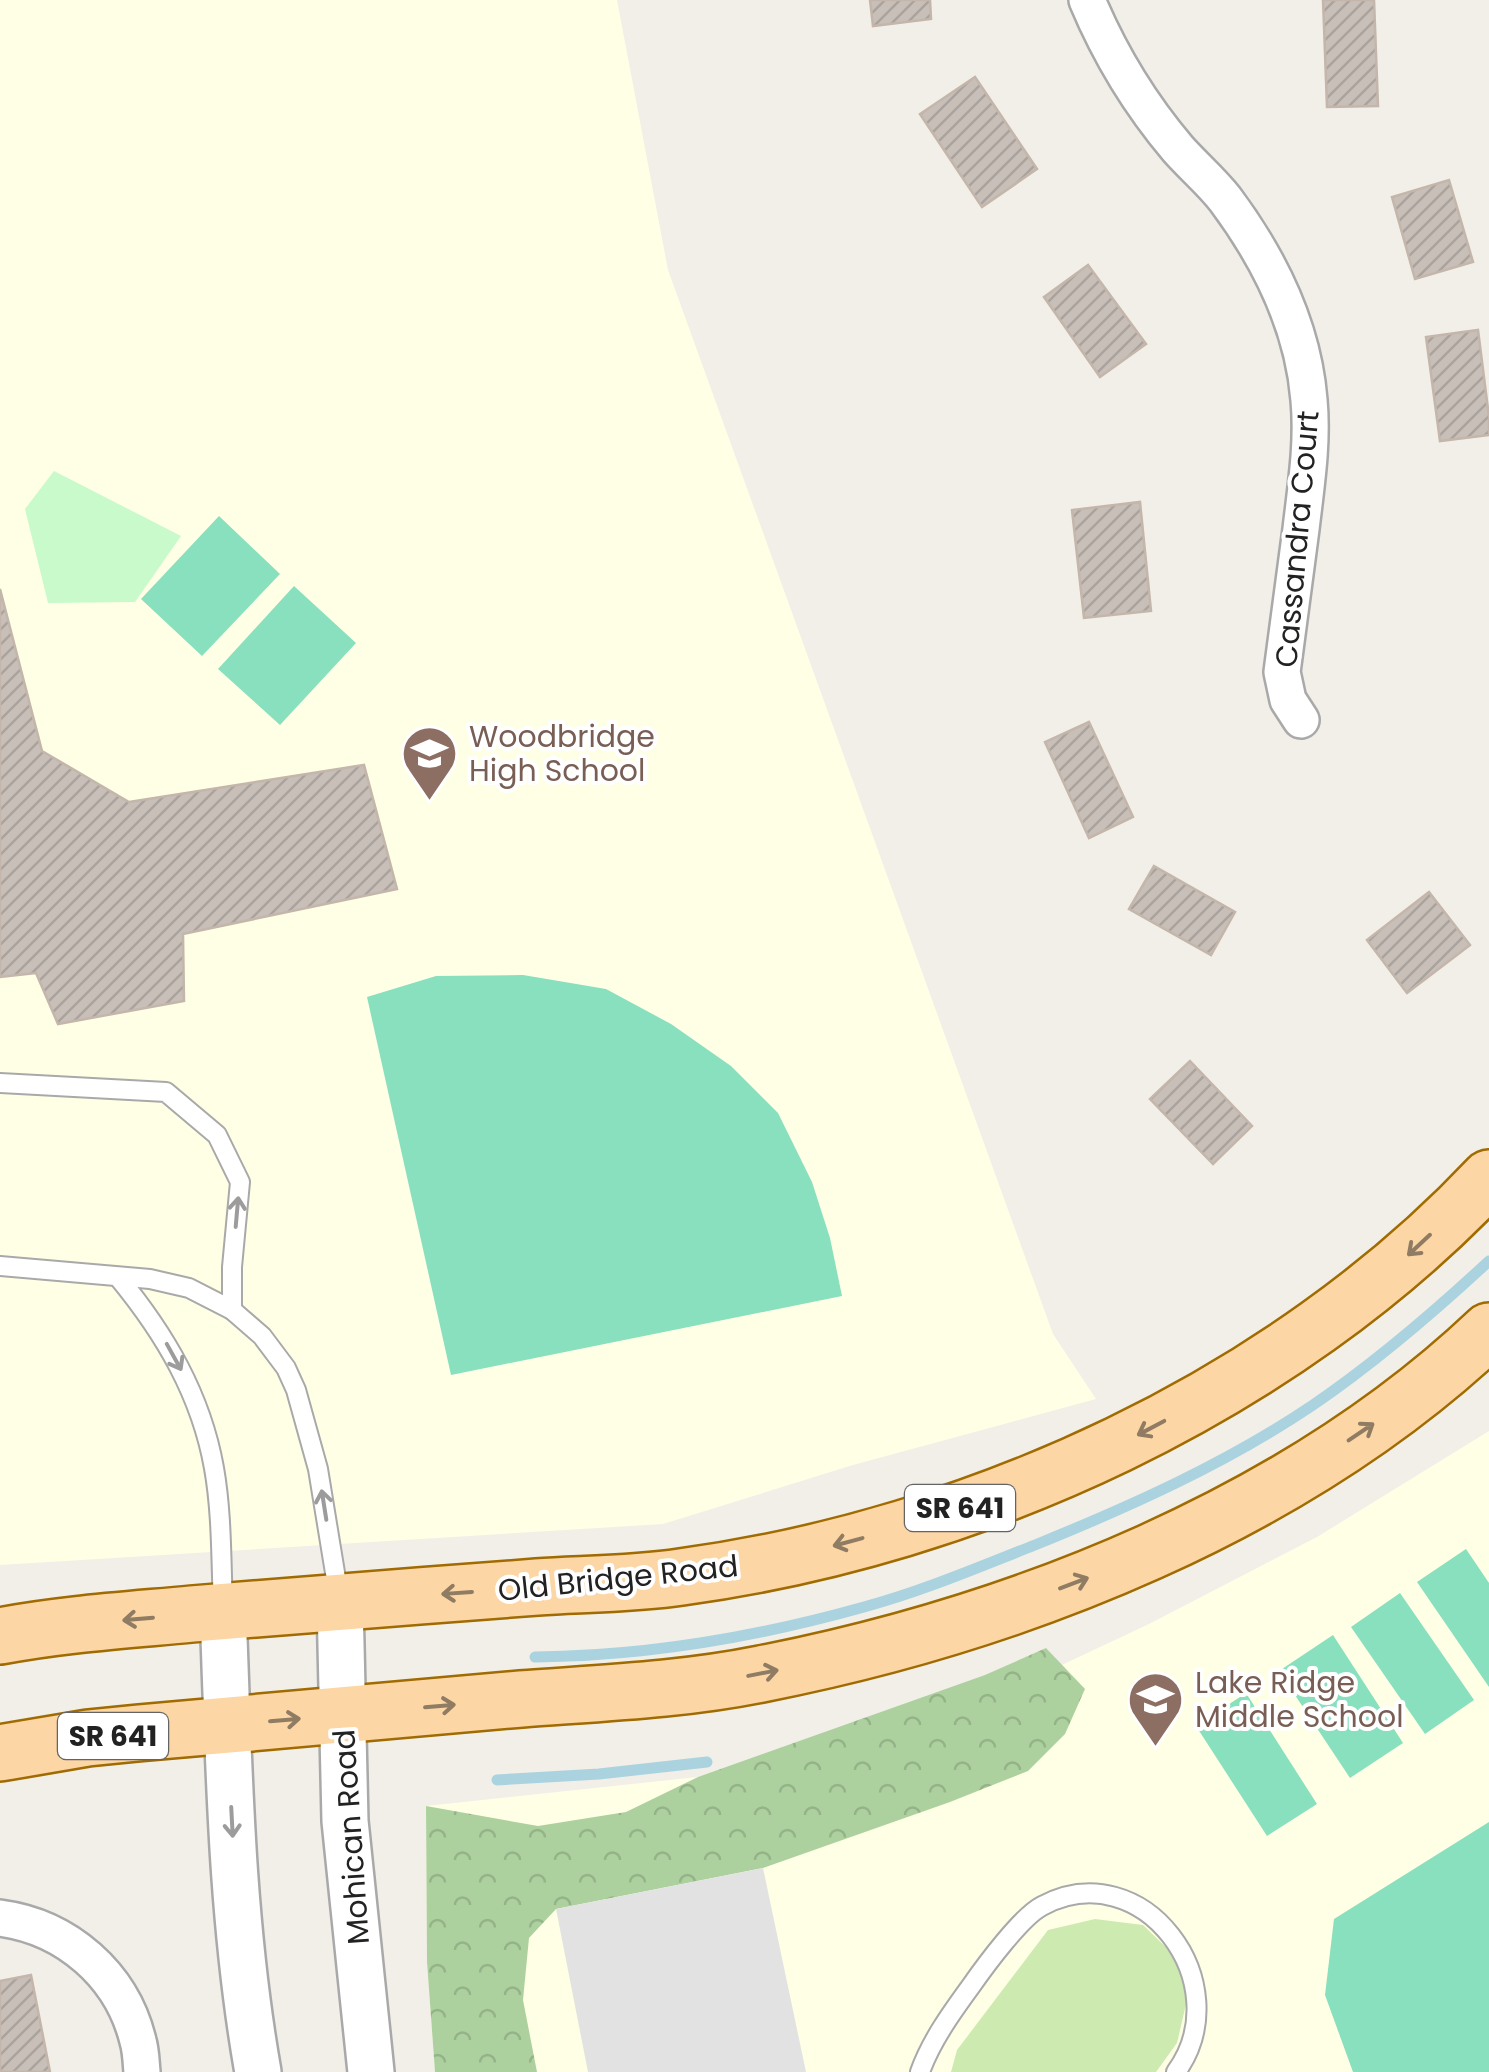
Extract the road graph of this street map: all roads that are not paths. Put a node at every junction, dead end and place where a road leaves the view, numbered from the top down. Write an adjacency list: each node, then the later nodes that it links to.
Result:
1 (1087, 0): 2 (street, Cassandra Court)
2 (1300, 720)
3 (0, 1082): 7 (lane, one-way to 3)
4 (1489, 1178): 9 (main road, Old Bridge Road / SR 641, one-way to 9)
5 (0, 1266): 6 (lane)
6 (118, 1278): 7 (lane); 10 (lane, one-way to 10)
7 (232, 1310): 9 (lane, one-way to 7)
8 (1489, 1330): 12 (main road, SR 641, one-way to 8)
9 (340, 1601): 10 (main road, Old Bridge Road / SR 641); 12 (street, Mohican Road)
10 (223, 1612): 11 (main road, Old Bridge Road / SR 641, one-way to 11); 13 (street)
11 (0, 1636)
12 (343, 1715): 13 (main road, SR 641, one-way to 12); 18 (street, Mohican Road)
13 (227, 1725): 14 (main road, SR 641); 17 (street, one-way to 17)
14 (0, 1753)
15 (0, 1918): 16 (street)
16 (142, 2072)
17 (258, 2072)
18 (372, 2072)
19 (920, 2072): 20 (lane)
20 (1176, 2072)

